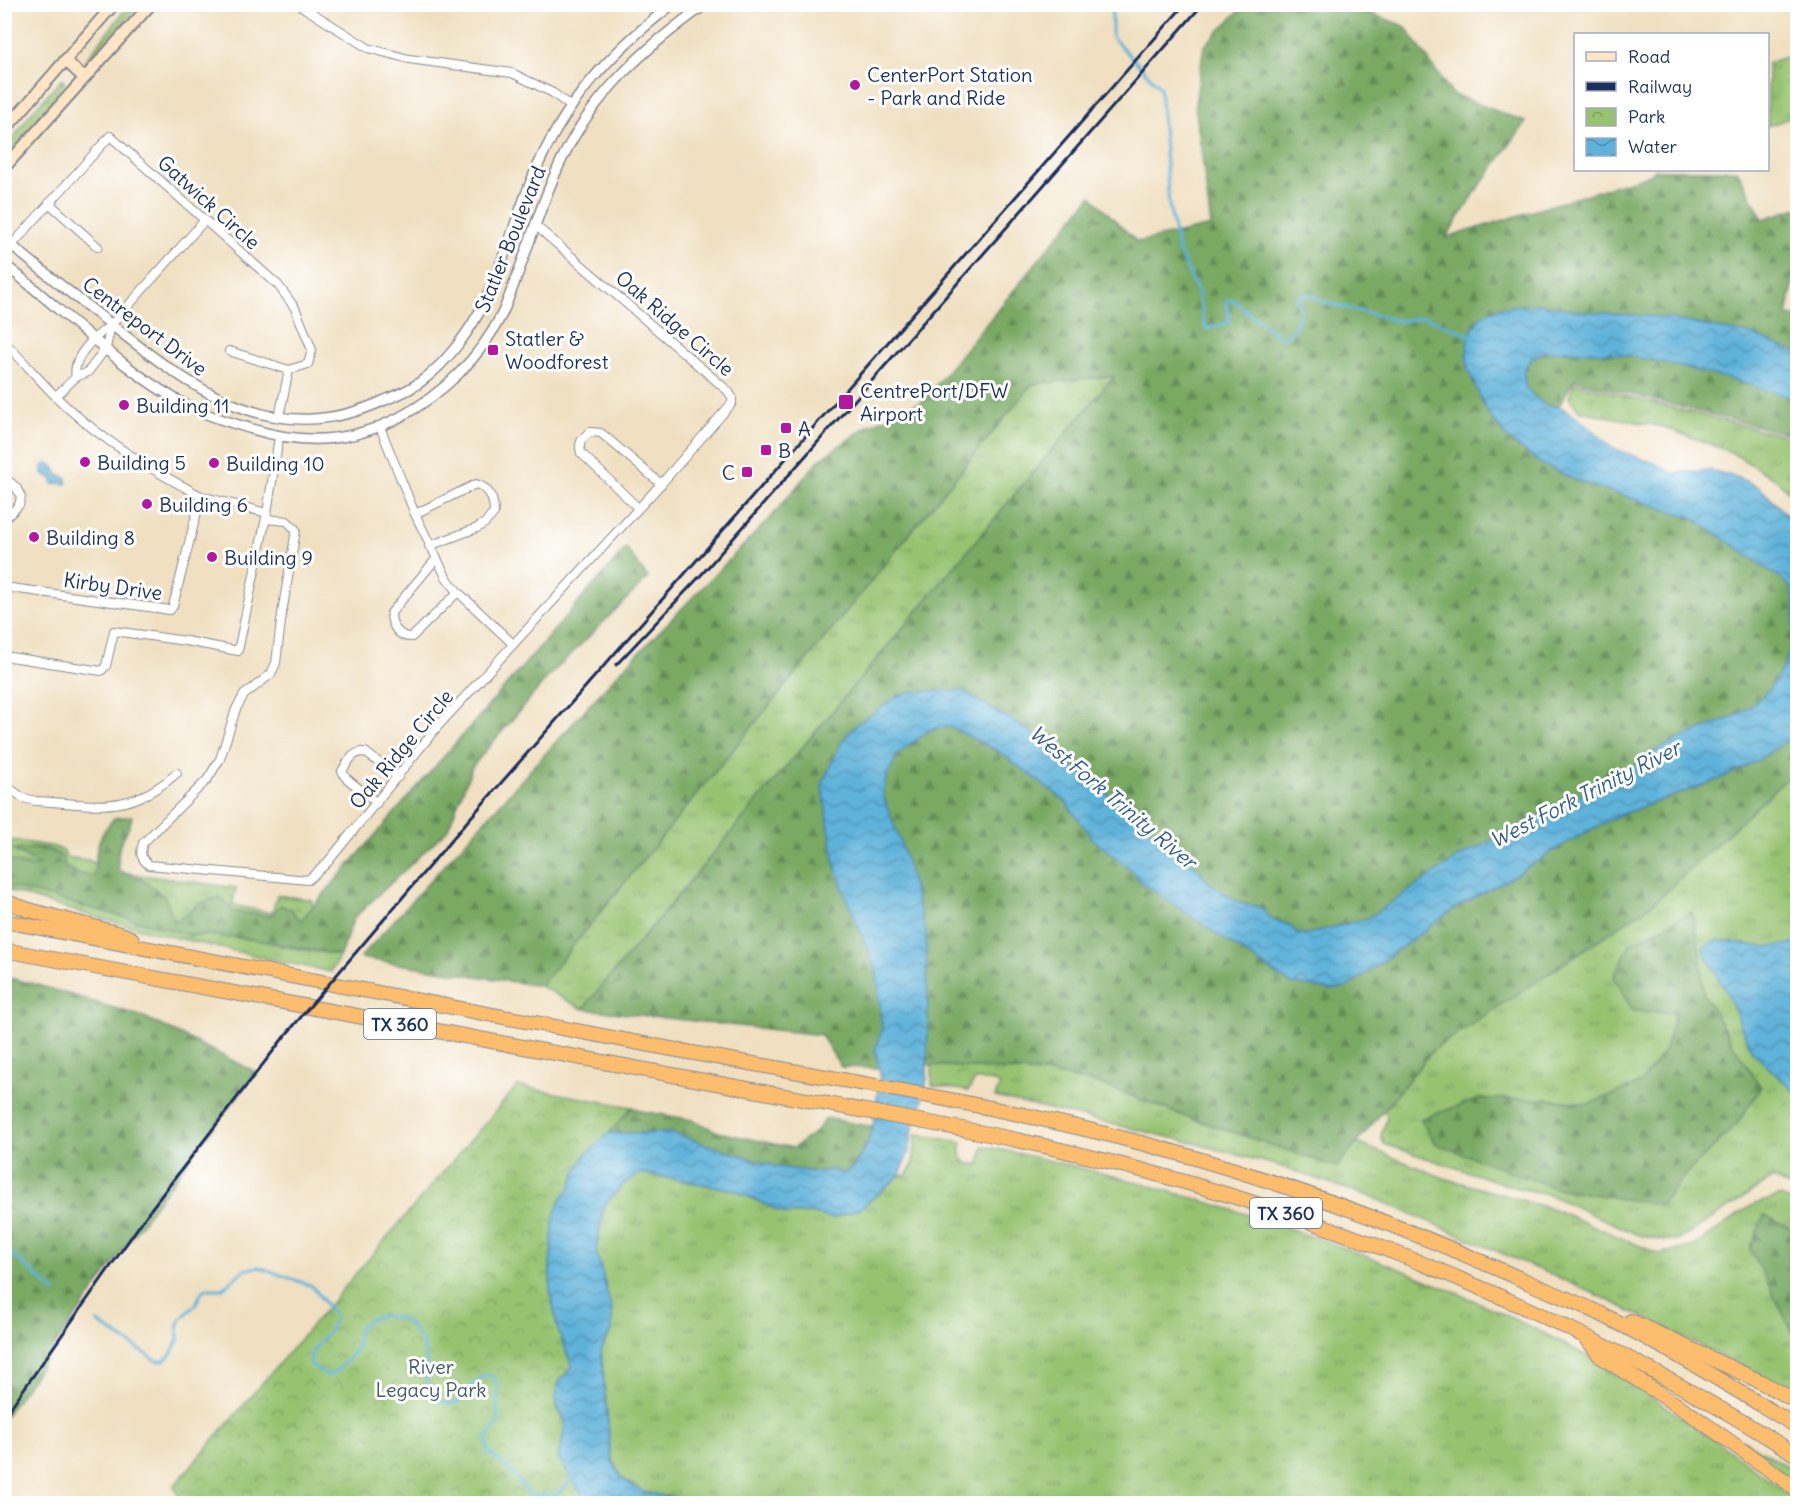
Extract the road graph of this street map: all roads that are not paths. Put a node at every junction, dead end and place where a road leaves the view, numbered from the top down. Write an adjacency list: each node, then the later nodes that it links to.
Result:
1 (114, 4): 7 (main road)
2 (151, 4): 8 (main road)
3 (298, 4): 9 (street)
4 (706, 4): 6 (street, Statler Boulevard)
5 (672, 5): 6 (street); 9 (street, Statler Boulevard)
6 (682, 21): 10 (street, Statler Boulevard)
7 (65, 60): 8 (main road); 11 (main road)
8 (84, 78): 12 (main road)
9 (570, 106): 10 (street); 19 (street, Statler Boulevard)
10 (584, 118): 15 (street, Statler Boulevard)
11 (4, 130)
12 (4, 168)
13 (50, 203): 14 (street, Gatwick Circle); 16 (street, Gatwick Circle); 17 (street)
14 (205, 220): 21 (street); 26 (street, Gatwick Circle)
15 (536, 226): 20 (street, Statler Boulevard); 33 (street, Oak Ridge Circle)
16 (8, 242): 21 (street, Centreport Drive)
17 (98, 247)
18 (4, 264): 22 (street, Centreport Drive)
19 (484, 304): 20 (street); 29 (street, Statler Boulevard)
20 (502, 313): 30 (street, Statler Boulevard)
21 (111, 325): 22 (street); 24 (street); 29 (street, Centreport Drive)
22 (93, 338): 24 (street, Centreport Drive); 27 (street)
23 (4, 342): 28 (street)
24 (106, 348): 27 (street); 31 (street, Centreport Drive)
25 (229, 351): 26 (street)
26 (288, 370): 29 (street)
27 (76, 377): 28 (street)
28 (56, 396): 34 (street)
29 (279, 417): 31 (street)
30 (380, 427): 31 (street, Statler Boulevard); 36 (street)
31 (279, 437): 37 (street)
32 (4, 477): 38 (street)
33 (661, 484): 35 (street, Oak Ridge Circle); 35 (street)
34 (201, 496): 37 (street); 41 (street, Kirby Drive)
35 (638, 508): 43 (street, Oak Ridge Circle)
36 (415, 514): 39 (street); 39 (street)
37 (266, 516): 44 (street); 48 (street, Oak Ridge Circle)
38 (4, 520)
39 (429, 546): 40 (street)
40 (436, 559): 42 (street); 42 (street)
41 (4, 587)
42 (458, 591): 43 (street)
43 (513, 644): 46 (street, Oak Ridge Circle)
44 (4, 656)
45 (177, 773): 47 (street)
46 (398, 777): 48 (street, Oak Ridge Circle); 48 (street)
47 (4, 784)
48 (377, 803)
49 (4, 901): 52 (highway)
50 (4, 921): 52 (highway, TX 360)
51 (4, 950): 54 (highway, TX 360)
52 (154, 950): 53 (highway, TX 360)
53 (1600, 1314): 55 (highway); 56 (highway, TX 360)
54 (1586, 1337): 57 (highway, TX 360); 58 (highway)
55 (1797, 1402)
56 (1797, 1427)
57 (1797, 1456)
58 (1797, 1490)

